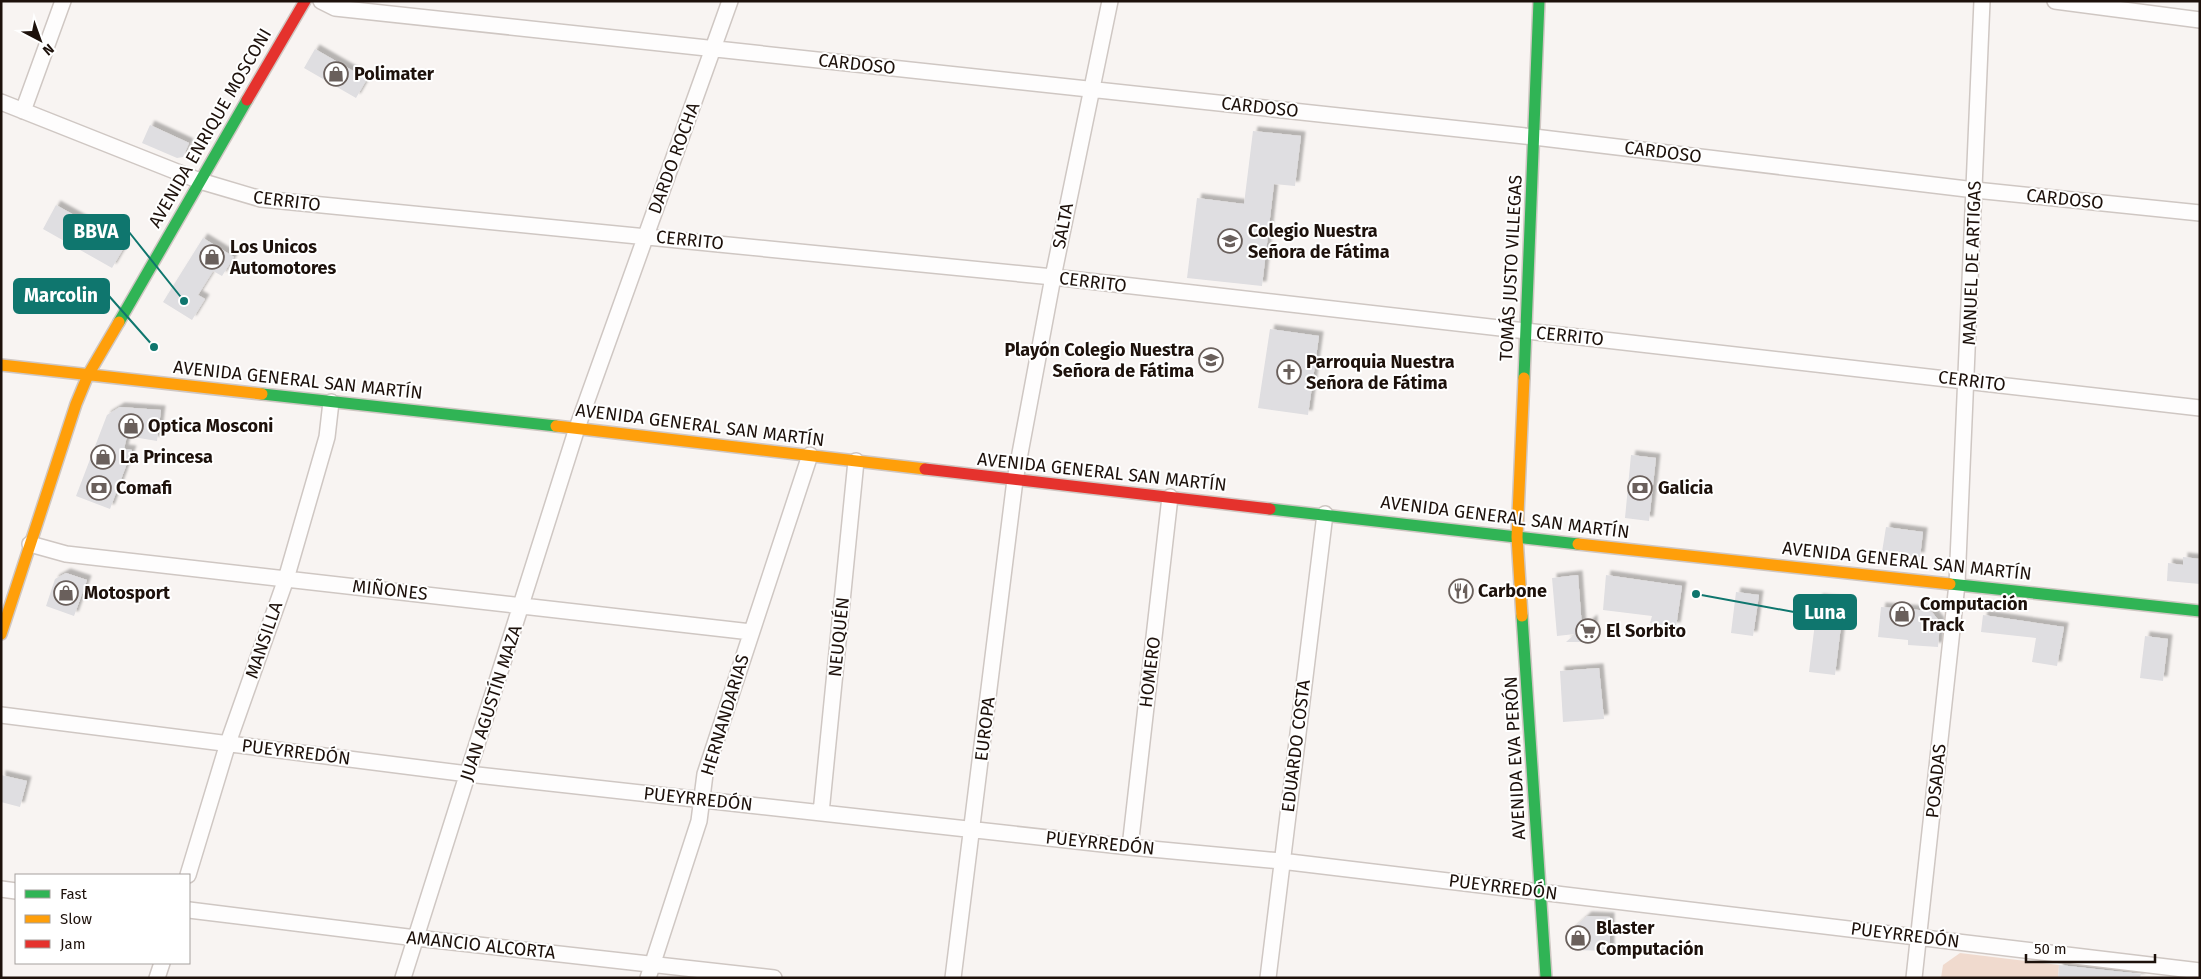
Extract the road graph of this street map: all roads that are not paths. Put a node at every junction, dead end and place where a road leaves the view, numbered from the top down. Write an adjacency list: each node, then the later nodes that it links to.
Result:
1 (63, 1): 13 (street)
2 (305, 1): 15 (main road, AVENIDA ENRIQUE MOSCONI)
3 (321, 1): 10 (street, CARDOSO)
4 (730, 1): 10 (street, DARDO ROCHA)
5 (1110, 1): 11 (street, SALTA)
6 (1539, 1): 14 (main road, TOMÁS JUSTO VILLEGAS)
7 (1982, 1): 16 (street, MANUEL DE ARTIGAS)
8 (2055, 1): 9 (street)
9 (2200, 20)
10 (713, 49): 11 (street, CARDOSO); 18 (street, DARDO ROCHA)
11 (1091, 88): 14 (street, CARDOSO); 19 (street, SALTA)
12 (1, 102): 13 (street, CERRITO)
13 (23, 111): 15 (street, CERRITO)
14 (1534, 137): 16 (street, CARDOSO); 20 (main road, TOMÁS JUSTO VILLEGAS)
15 (200, 181): 18 (street, CERRITO); 22 (main road, AVENIDA ENRIQUE MOSCONI)
16 (1974, 190): 17 (street, CARDOSO); 23 (street, MANUEL DE ARTIGAS)
17 (2200, 214)
18 (647, 236): 19 (street, CERRITO); 26 (street, DARDO ROCHA)
19 (1053, 277): 20 (street, CERRITO); 29 (street, SALTA)
20 (1526, 332): 23 (street, CERRITO); 32 (main road, TOMÁS JUSTO VILLEGAS)
21 (1, 365): 22 (main road, AVENIDA GENERAL SAN MARTÍN)
22 (88, 375): 24 (main road, AVENIDA GENERAL SAN MARTÍN); 33 (main road, AVENIDA ENRIQUE MOSCONI)
23 (1967, 380): 25 (street, CERRITO); 35 (street, MANUEL DE ARTIGAS)
24 (331, 402): 26 (main road, AVENIDA GENERAL SAN MARTÍN); 34 (street, MANSILLA)
25 (2200, 408)
26 (577, 428): 27 (main road, AVENIDA GENERAL SAN MARTÍN); 36 (street, JUAN AGUSTÍN MAZA)
27 (810, 455): 28 (main road, AVENIDA GENERAL SAN MARTÍN); 38 (street, HERNANDARIAS)
28 (856, 461): 29 (main road, AVENIDA GENERAL SAN MARTÍN); 44 (street, NEUQUÉN)
29 (1015, 480): 30 (main road, AVENIDA GENERAL SAN MARTÍN); 45 (street, EUROPA)
30 (1170, 497): 31 (main road, AVENIDA GENERAL SAN MARTÍN); 46 (street, HOMERO)
31 (1324, 514): 32 (main road, AVENIDA GENERAL SAN MARTÍN); 47 (street, EDUARDO COSTA)
32 (1517, 537): 35 (main road, AVENIDA GENERAL SAN MARTÍN); 51 (main road, AVENIDA EVA PERÓN)
33 (30, 544): 34 (street, MIÑONES); 39 (main road, AVENIDA ENRIQUE MOSCONI)
34 (286, 579): 36 (street, MIÑONES); 41 (street, MANSILLA)
35 (1957, 584): 37 (main road, AVENIDA GENERAL SAN MARTÍN); 53 (street, POSADAS)
36 (522, 605): 38 (street, MIÑONES); 42 (street, JUAN AGUSTÍN MAZA)
37 (2200, 612)
38 (751, 632): 43 (street, HERNANDARIAS)
39 (1, 634)
40 (1, 715): 41 (street, PUEYRREDÓN)
41 (228, 743): 42 (street, PUEYRREDÓN); 48 (street, MANSILLA)
42 (468, 774): 43 (street, PUEYRREDÓN); 54 (street, JUAN AGUSTÍN MAZA)
43 (703, 799): 44 (street, PUEYRREDÓN); 57 (street, HERNANDARIAS)
44 (821, 813): 45 (street, PUEYRREDÓN)
45 (972, 829): 46 (street, PUEYRREDÓN); 61 (street, EUROPA)
46 (1130, 847): 47 (street, PUEYRREDÓN)
47 (1281, 861): 51 (street, PUEYRREDÓN); 62 (street, EDUARDO COSTA)
48 (188, 874)
49 (1, 889): 50 (street)
50 (15, 891)
51 (1540, 892): 53 (street, PUEYRREDÓN); 63 (main road, AVENIDA EVA PERÓN)
52 (190, 910): 54 (street, AMANCIO ALCORTA)
53 (1919, 936): 56 (street, PUEYRREDÓN); 64 (street, POSADAS)
54 (416, 938): 57 (street, AMANCIO ALCORTA); 59 (street, JUAN AGUSTÍN MAZA)
55 (162, 964): 58 (street)
56 (2200, 970)
57 (651, 971): 60 (street, AMANCIO ALCORTA)
58 (157, 978)
59 (403, 978)
60 (774, 978)
61 (953, 978)
62 (1268, 978)
63 (1546, 978)
64 (1914, 978)

